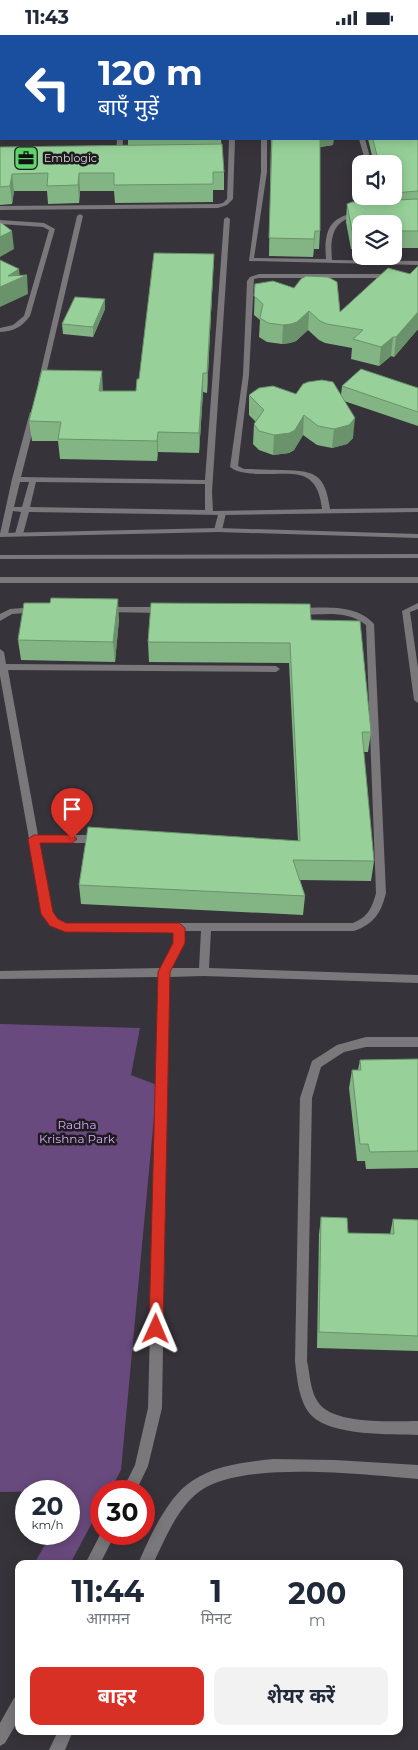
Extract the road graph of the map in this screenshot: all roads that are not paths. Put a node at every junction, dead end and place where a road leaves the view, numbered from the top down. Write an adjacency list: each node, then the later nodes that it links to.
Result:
1 (120, 140): 9 (street)
2 (232, 140): 6 (street)
3 (264, 140): 18 (street)
4 (362, 140): 5 (street)
5 (366, 155)
6 (232, 158): 7 (street); 12 (street)
7 (222, 159)
8 (109, 160): 9 (street)
9 (119, 160): 10 (street)
10 (129, 160)
11 (371, 205): 14 (street)
12 (0, 207)
13 (80, 216): 22 (street)
14 (349, 216): 15 (street); 18 (street)
15 (352, 216)
16 (227, 219): 26 (street)
17 (0, 222): 21 (street)
18 (329, 261): 19 (street)
19 (418, 263)
20 (418, 276): 29 (street)
21 (0, 330)
22 (40, 388)
23 (35, 406): 24 (street)
24 (16, 479): 25 (street); 27 (street)
25 (33, 479): 26 (street); 28 (street)
26 (208, 483): 31 (street)
27 (10, 509): 28 (street); 35 (street)
28 (25, 509): 31 (street); 34 (street)
29 (326, 510): 30 (street); 32 (street)
30 (418, 510)
31 (209, 512): 32 (street)
32 (222, 513): 33 (street)
33 (218, 530): 34 (street); 36 (street)
34 (19, 534): 35 (street)
35 (2, 535)
36 (418, 536)
37 (418, 556): 38 (street)
38 (0, 557)
39 (418, 580): 40 (street)
40 (0, 581)
41 (418, 606): 50 (street)
42 (42, 610): 46 (street)
43 (91, 610): 44 (street)
44 (170, 611)
45 (287, 611): 54 (street)
46 (0, 618)
47 (0, 652): 48 (street)
48 (3, 667): 49 (street); 51 (street)
49 (276, 669)
50 (418, 700)
51 (34, 839): 52 (street); 53 (street)
52 (110, 839)
53 (179, 928): 54 (street); 55 (street)
54 (206, 928): 56 (street)
55 (164, 972): 56 (street); 57 (street); 62 (street)
56 (204, 972): 58 (street)
57 (0, 975)
58 (418, 979)
59 (418, 1042): 60 (street)
60 (418, 1428)
61 (418, 1472): 65 (street)
62 (134, 1480)
63 (102, 1545): 64 (street)
64 (94, 1560)
65 (148, 1560)
66 (15, 1710): 68 (street)
67 (64, 1735): 69 (street)
68 (0, 1738)
69 (57, 1750)

